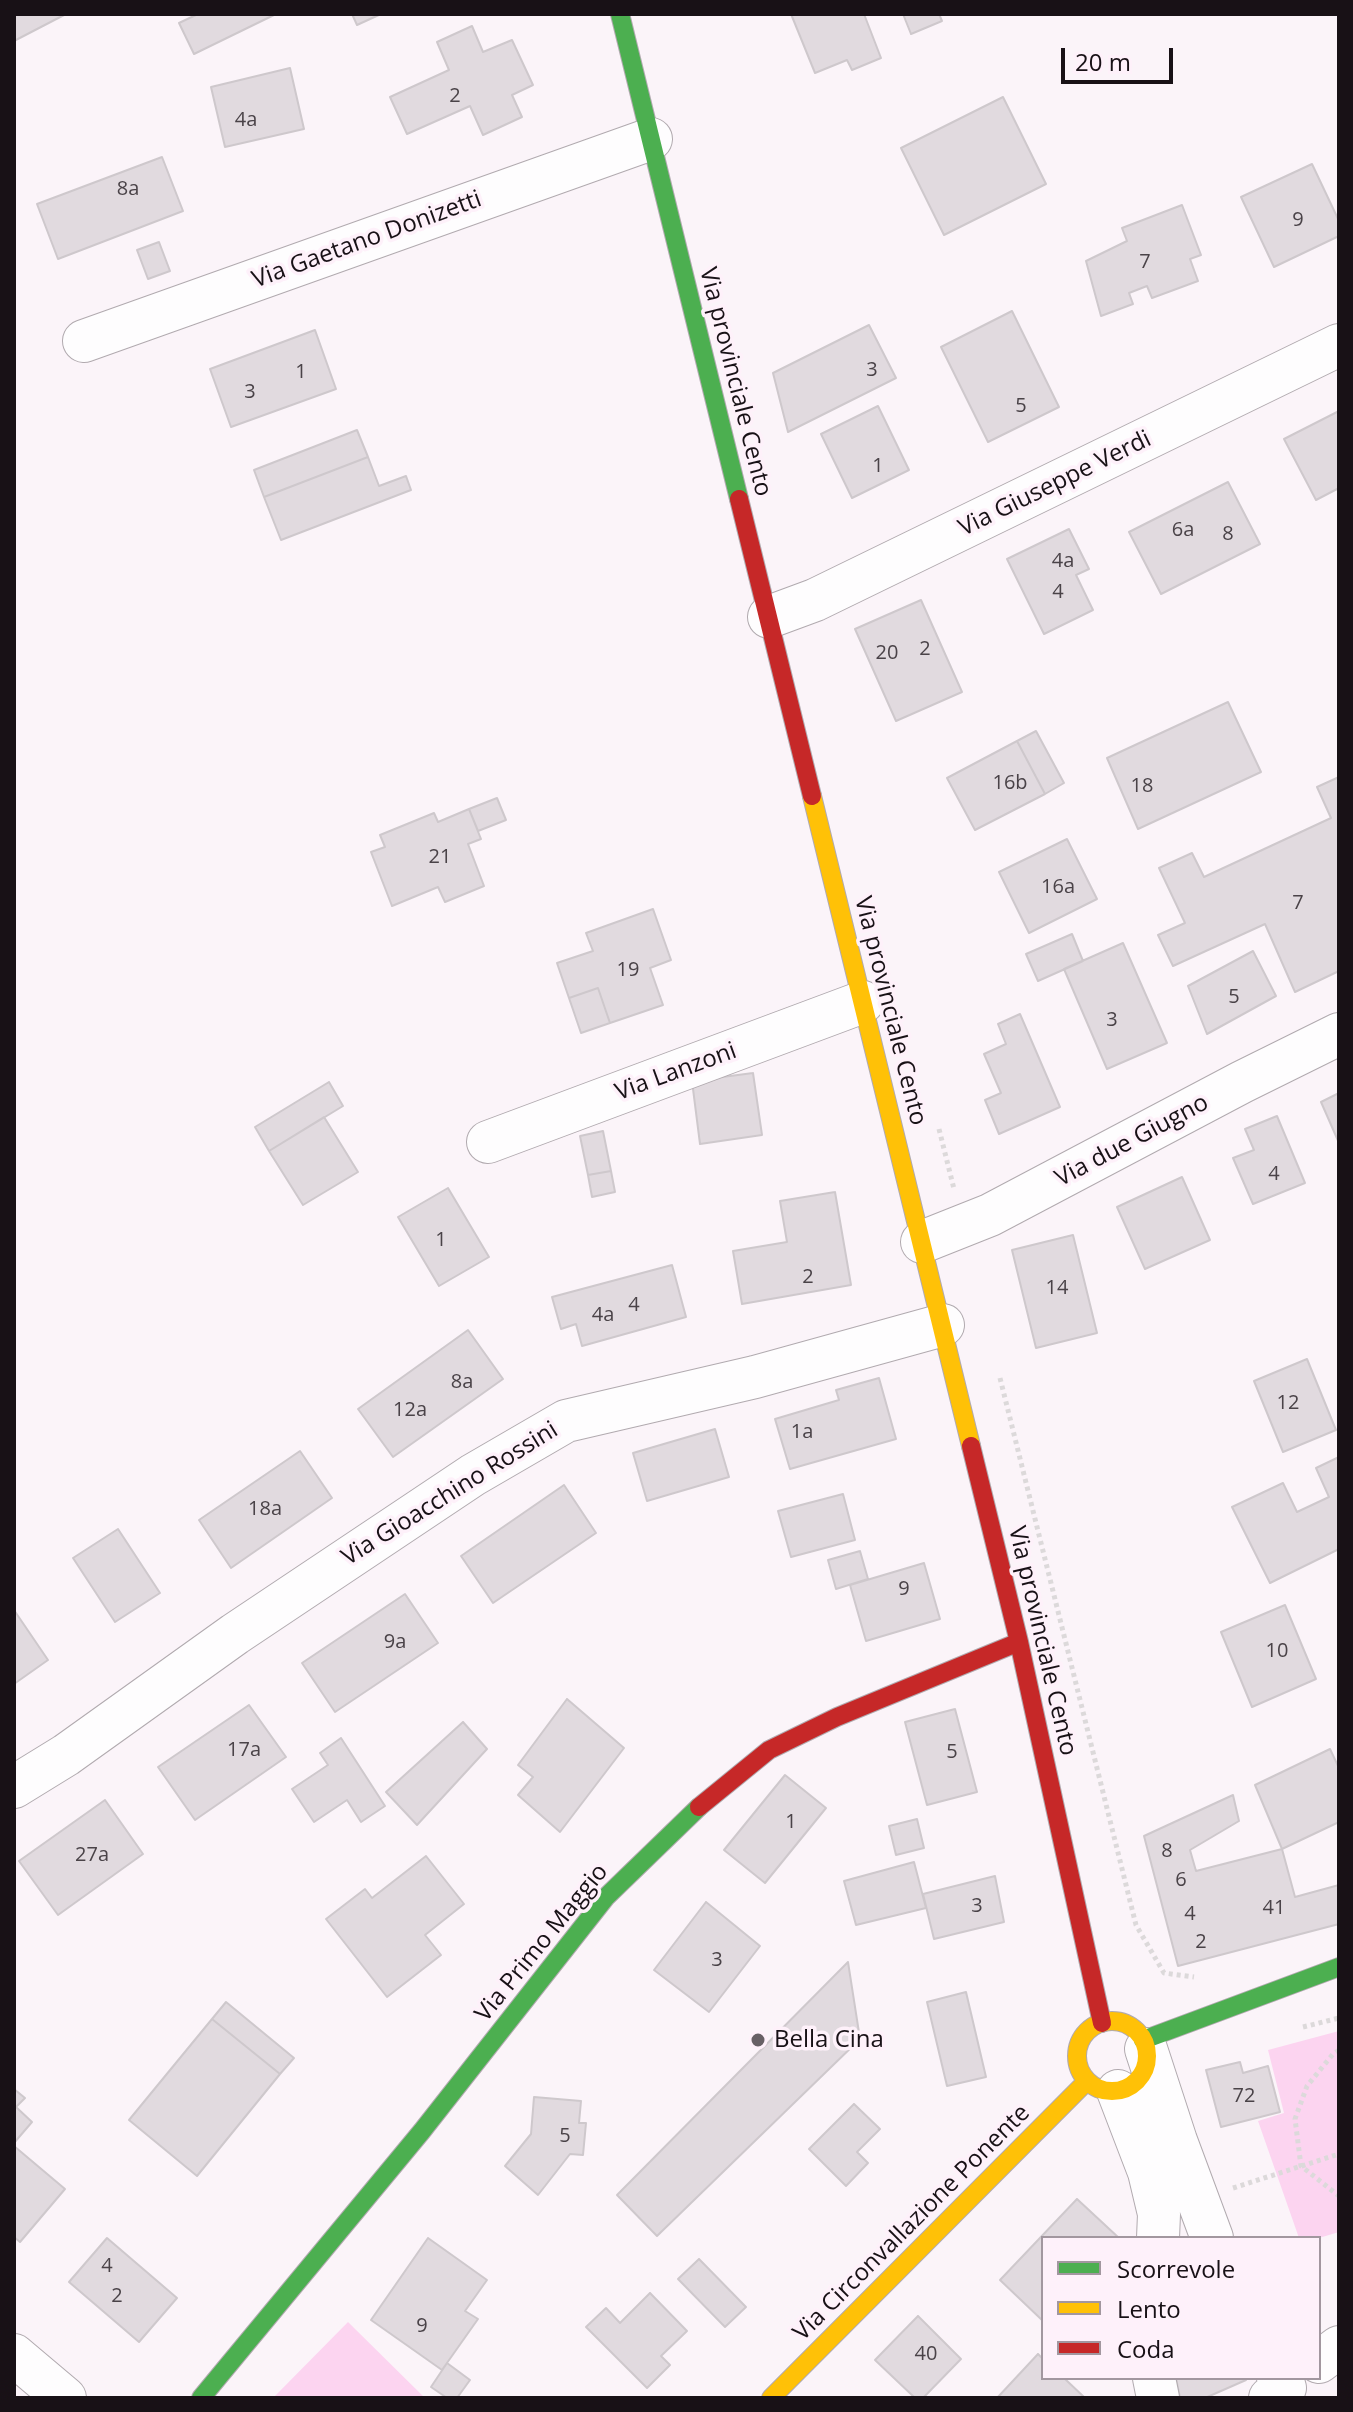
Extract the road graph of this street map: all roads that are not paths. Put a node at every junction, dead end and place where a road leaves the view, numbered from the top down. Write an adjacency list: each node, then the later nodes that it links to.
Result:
1 (620, 14): 2 (main road, Via provinciale Cento)
2 (651, 139): 3 (street, Via Gaetano Donizetti); 5 (main road, Via provinciale Cento)
3 (84, 341)
4 (1339, 345): 5 (street, Via Giuseppe Verdi)
5 (769, 617): 6 (main road, Via provinciale Cento)
6 (863, 1002): 8 (street, Via Lanzoni); 9 (main road, Via provinciale Cento)
7 (1339, 1034): 9 (street, Via due Giugno)
8 (488, 1142)
9 (922, 1242): 10 (main road, Via provinciale Cento)
10 (943, 1325): 11 (main road, Via provinciale Cento); 12 (street, Via Gioacchino Rossini)
11 (1019, 1642): 14 (main road, Via provinciale Cento); 23 (main road, Via Primo Maggio)
12 (14, 1787)
13 (1339, 1967): 15 (main road)
14 (1102, 2023): 15 (main road); 16 (main road)
15 (1145, 2045): 16 (main road); 17 (street)
16 (1102, 2086): 18 (street); 24 (main road, Via Circonvallazione Ponente)
17 (1205, 2219)
18 (1158, 2236)
19 (1339, 2347): 21 (street)
20 (14, 2355): 22 (street)
21 (1321, 2360)
22 (65, 2398)
23 (201, 2398)
24 (771, 2398)

